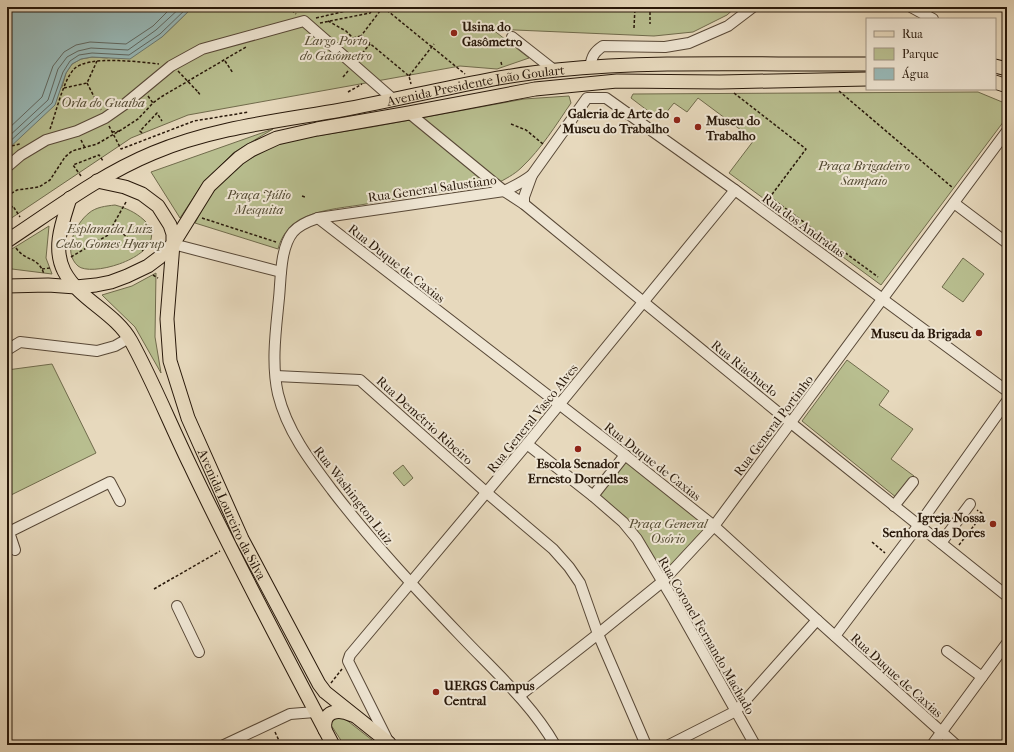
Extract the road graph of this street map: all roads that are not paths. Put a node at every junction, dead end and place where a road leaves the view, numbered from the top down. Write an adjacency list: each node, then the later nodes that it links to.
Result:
1 (753, 7): 7 (street)
2 (911, 7): 3 (street)
3 (931, 18)
4 (512, 37): 9 (street)
5 (866, 64): 7 (main road, Avenida Presidente João Goulart)
6 (996, 66): 8 (main road)
7 (590, 67): 9 (main road, Avenida Presidente João Goulart)
8 (1007, 69)
9 (554, 70): 13 (main road, Avenida Presidente João Goulart)
10 (866, 79): 15 (main road, Avenida Presidente João Goulart)
11 (996, 82): 12 (main road)
12 (1007, 86)
13 (394, 100): 17 (street); 19 (main road, Avenida Presidente João Goulart)
14 (582, 106): 18 (street, Rua General Salustiano); 20 (street, Rua dos Andradas)
15 (409, 113): 21 (street); 28 (main road, Avenida Presidente João Goulart)
16 (1007, 131): 23 (street, Rua General Portinho)
17 (7, 167)
18 (532, 175): 21 (street, Rua General Salustiano); 24 (street)
19 (97, 181): 22 (main road); 28 (main road)
20 (735, 190): 32 (street, Rua dos Andradas); 33 (street, Rua General Vasco Alves)
21 (504, 191): 24 (street, Rua Riachuelo); 25 (street, Rua General Salustiano)
22 (70, 198): 26 (main road); 31 (main road)
23 (954, 203): 27 (street); 32 (street, Rua General Portinho)
24 (524, 204): 33 (street, Rua Riachuelo)
25 (318, 218): 29 (street, Rua Washington Luiz); 39 (street, Rua Duque de Caxias)
26 (8, 240)
27 (1007, 243)
28 (173, 244): 29 (street); 31 (main road); 68 (main road, Avenida Loureiro da Silva)
29 (281, 272): 36 (street, Rua Washington Luiz)
30 (7, 286): 31 (main road)
31 (76, 287): 34 (main road, Avenida Loureiro da Silva)
32 (883, 298): 37 (street, Rua dos Andradas); 40 (street, Rua General Portinho)
33 (643, 301): 39 (street, Rua General Vasco Alves); 40 (street, Rua Riachuelo)
34 (129, 338): 35 (street); 67 (main road, Avenida Loureiro da Silva)
35 (7, 350)
36 (276, 376): 44 (street, Rua Demétrio Ribeiro); 54 (street, Rua Washington Luiz)
37 (1007, 391)
38 (1007, 401): 50 (street)
39 (559, 405): 41 (street, Rua General Vasco Alves); 42 (street, Rua Duque de Caxias)
40 (791, 423): 48 (street, Rua Riachuelo); 49 (street, Rua General Portinho)
41 (527, 444): 44 (street, Rua General Vasco Alves); 45 (street, Rua Coronel Fernando Machado)
42 (625, 455): 45 (street); 49 (street, Rua Duque de Caxias)
43 (913, 482): 48 (street)
44 (487, 493): 54 (street, Rua General Vasco Alves); 58 (street, Rua Demétrio Ribeiro)
45 (592, 496): 53 (street, Rua Coronel Fernando Machado)
46 (120, 501): 52 (street)
47 (970, 504): 51 (street)
48 (894, 506): 50 (street, Rua Riachuelo)
49 (714, 526): 53 (street, Rua General Portinho); 57 (street, Rua Duque de Caxias)
50 (918, 526): 51 (street, Rua Riachuelo); 59 (street)
51 (941, 543): 55 (street, Rua Riachuelo)
52 (15, 550)
53 (662, 582): 58 (street, Rua General Portinho); 66 (street, Rua Coronel Fernando Machado)
54 (410, 583): 63 (street, Rua General Vasco Alves); 65 (street, Rua Washington Luiz)
55 (1007, 596)
56 (177, 606): 62 (street)
57 (817, 620): 59 (street, Rua Duque de Caxias); 66 (street)
58 (598, 634): 65 (street, Rua General Portinho); 75 (street, Rua Demétrio Ribeiro)
59 (835, 636): 70 (street, Rua Duque de Caxias)
60 (1007, 644): 64 (street)
61 (947, 651): 64 (street)
62 (199, 652)
63 (348, 661): 71 (street, Avenida Loureiro da Silva)
64 (982, 677): 70 (street)
65 (519, 696): 74 (street, Rua Washington Luiz)
66 (736, 711): 76 (street); 77 (street, Rua Coronel Fernando Machado)
67 (315, 712): 69 (main road, Avenida Loureiro da Silva); 72 (street)
68 (356, 716): 69 (main road); 71 (main road, Avenida Loureiro da Silva)
69 (325, 730): 73 (main road, Avenida Loureiro da Silva)
70 (941, 732): 78 (street); 79 (street, Rua Duque de Caxias)
71 (390, 744)
72 (224, 745)
73 (332, 745)
74 (555, 745)
75 (646, 745)
76 (668, 745)
77 (755, 745)
78 (932, 745)
79 (956, 745)

